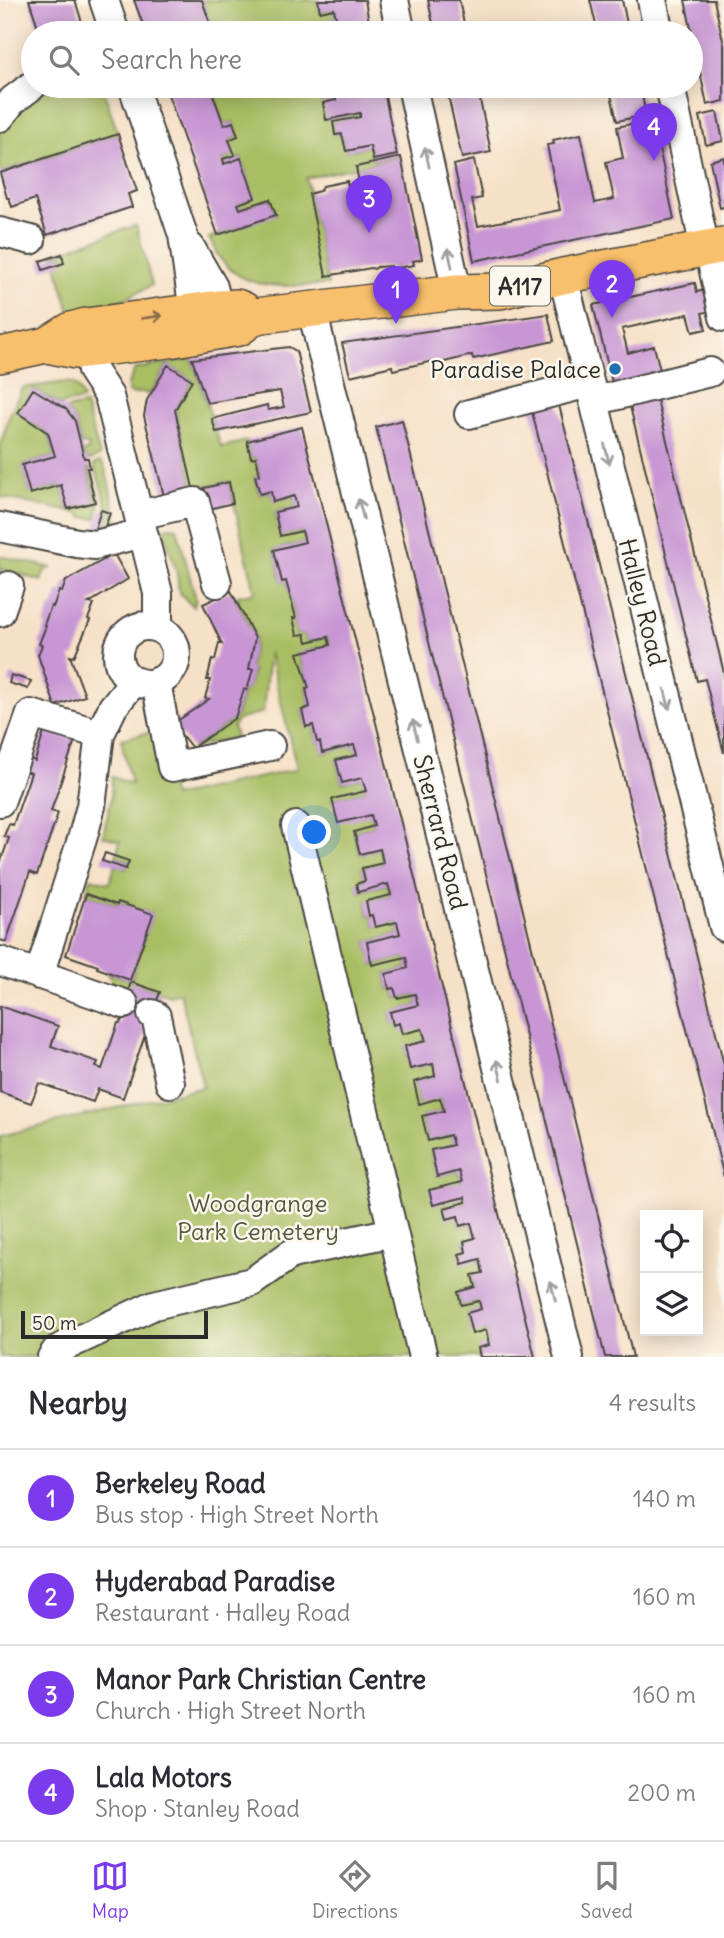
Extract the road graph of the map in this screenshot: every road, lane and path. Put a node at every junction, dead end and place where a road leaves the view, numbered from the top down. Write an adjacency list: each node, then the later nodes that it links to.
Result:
1 (104, 0): 4 (street)
2 (394, 0): 5 (street)
3 (652, 0): 6 (street)
4 (111, 21)
5 (398, 21)
6 (656, 21)
7 (21, 94): 11 (street)
8 (137, 98): 19 (street)
9 (415, 98): 16 (street, one-way to 9)
10 (673, 98): 14 (street)
11 (0, 117)
12 (0, 232): 13 (street)
13 (31, 240)
14 (713, 247): 15 (main road, A117); 18 (street)
15 (563, 276): 16 (main road, A117); 23 (street, Halley Road)
16 (457, 292): 17 (main road, A117)
17 (313, 308): 19 (main road, A117); 45 (street, Sherrard Road, one-way to 17)
18 (724, 317)
19 (208, 321): 20 (main road, A117)
20 (100, 336): 21 (main road, A117); 25 (street)
21 (0, 355)
22 (710, 372): 23 (street)
23 (592, 392): 24 (street); 36 (street, Halley Road, one-way to 36)
24 (469, 414)
25 (141, 524): 26 (street); 27 (street); 30 (street)
26 (0, 527)
27 (217, 583)
28 (9, 586): 29 (street)
29 (0, 612)
30 (158, 628): 31 (street); 31 (street)
31 (145, 681): 32 (street); 33 (street)
32 (100, 734): 34 (street); 38 (street)
33 (270, 746)
34 (0, 803)
35 (296, 826): 42 (street)
36 (724, 927)
37 (2, 962): 38 (street)
38 (39, 975): 39 (street)
39 (113, 1000)
40 (152, 1014): 41 (street)
41 (170, 1083)
42 (393, 1232): 43 (street); 44 (street)
43 (52, 1357)
44 (423, 1357)
45 (569, 1357)

